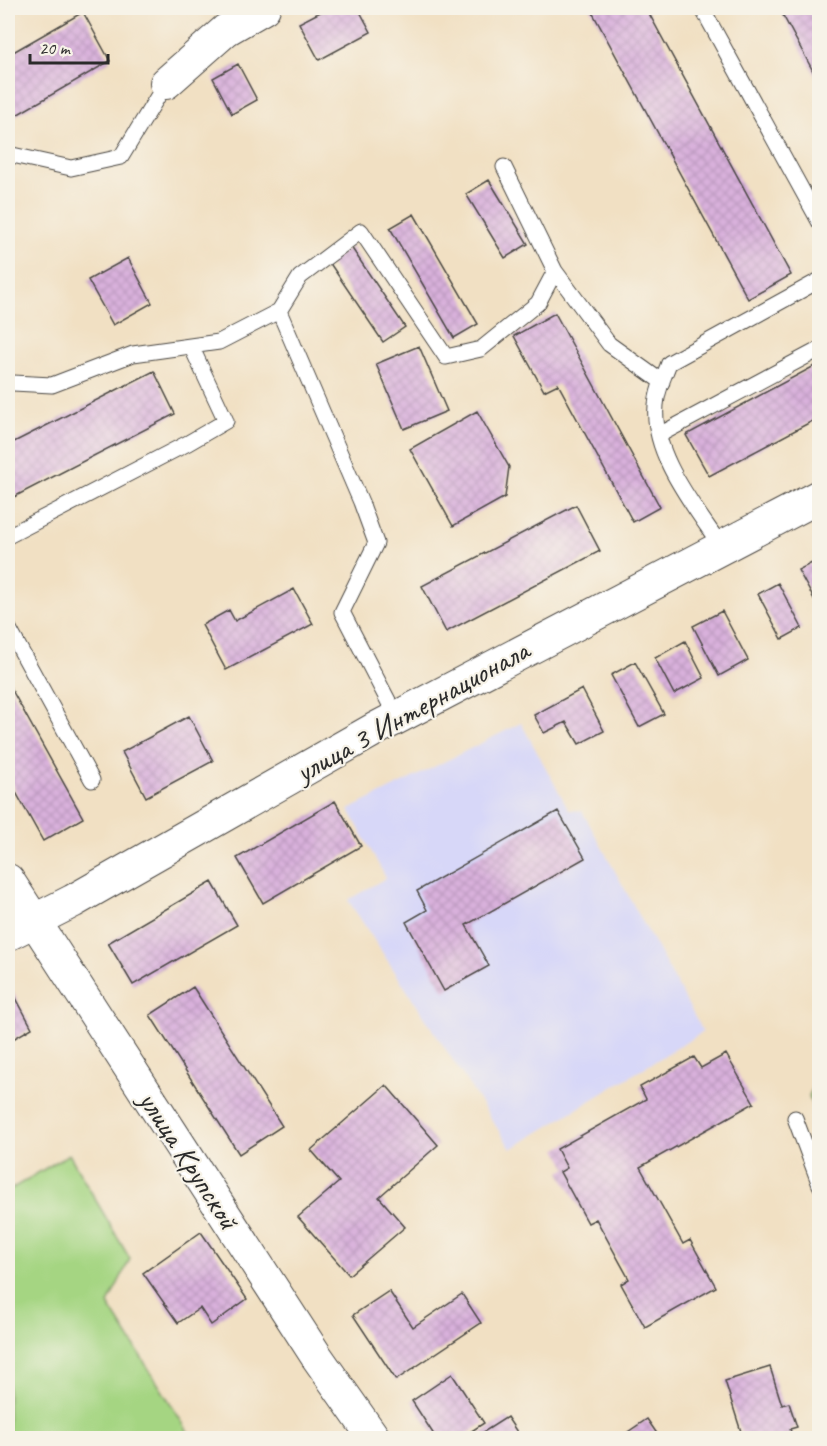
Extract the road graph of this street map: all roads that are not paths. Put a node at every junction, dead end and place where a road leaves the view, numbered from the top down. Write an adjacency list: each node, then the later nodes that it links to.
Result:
1 (264, 8): 3 (street)
2 (702, 8): 6 (lane)
3 (166, 83): 4 (lane)
4 (8, 154)
5 (504, 167): 7 (lane)
6 (819, 223)
7 (555, 271): 9 (lane); 13 (lane)
8 (819, 280): 13 (lane)
9 (279, 311): 10 (lane); 19 (lane)
10 (191, 346): 12 (lane); 16 (lane)
11 (819, 349): 14 (lane)
12 (10, 380)
13 (662, 382): 14 (lane)
14 (659, 435): 17 (lane)
15 (819, 496): 17 (street, улица 3 Интернационала)
16 (8, 536)
17 (721, 546): 19 (street, улица 3 Интернационала)
18 (8, 627): 20 (lane)
19 (397, 718): 22 (street, улица 3 Интернационала)
20 (92, 780)
21 (8, 879): 22 (street, улица Крупской)
22 (20, 927): 25 (street, улица Крупской)
23 (795, 1118): 24 (lane)
24 (819, 1185)
25 (374, 1438)

